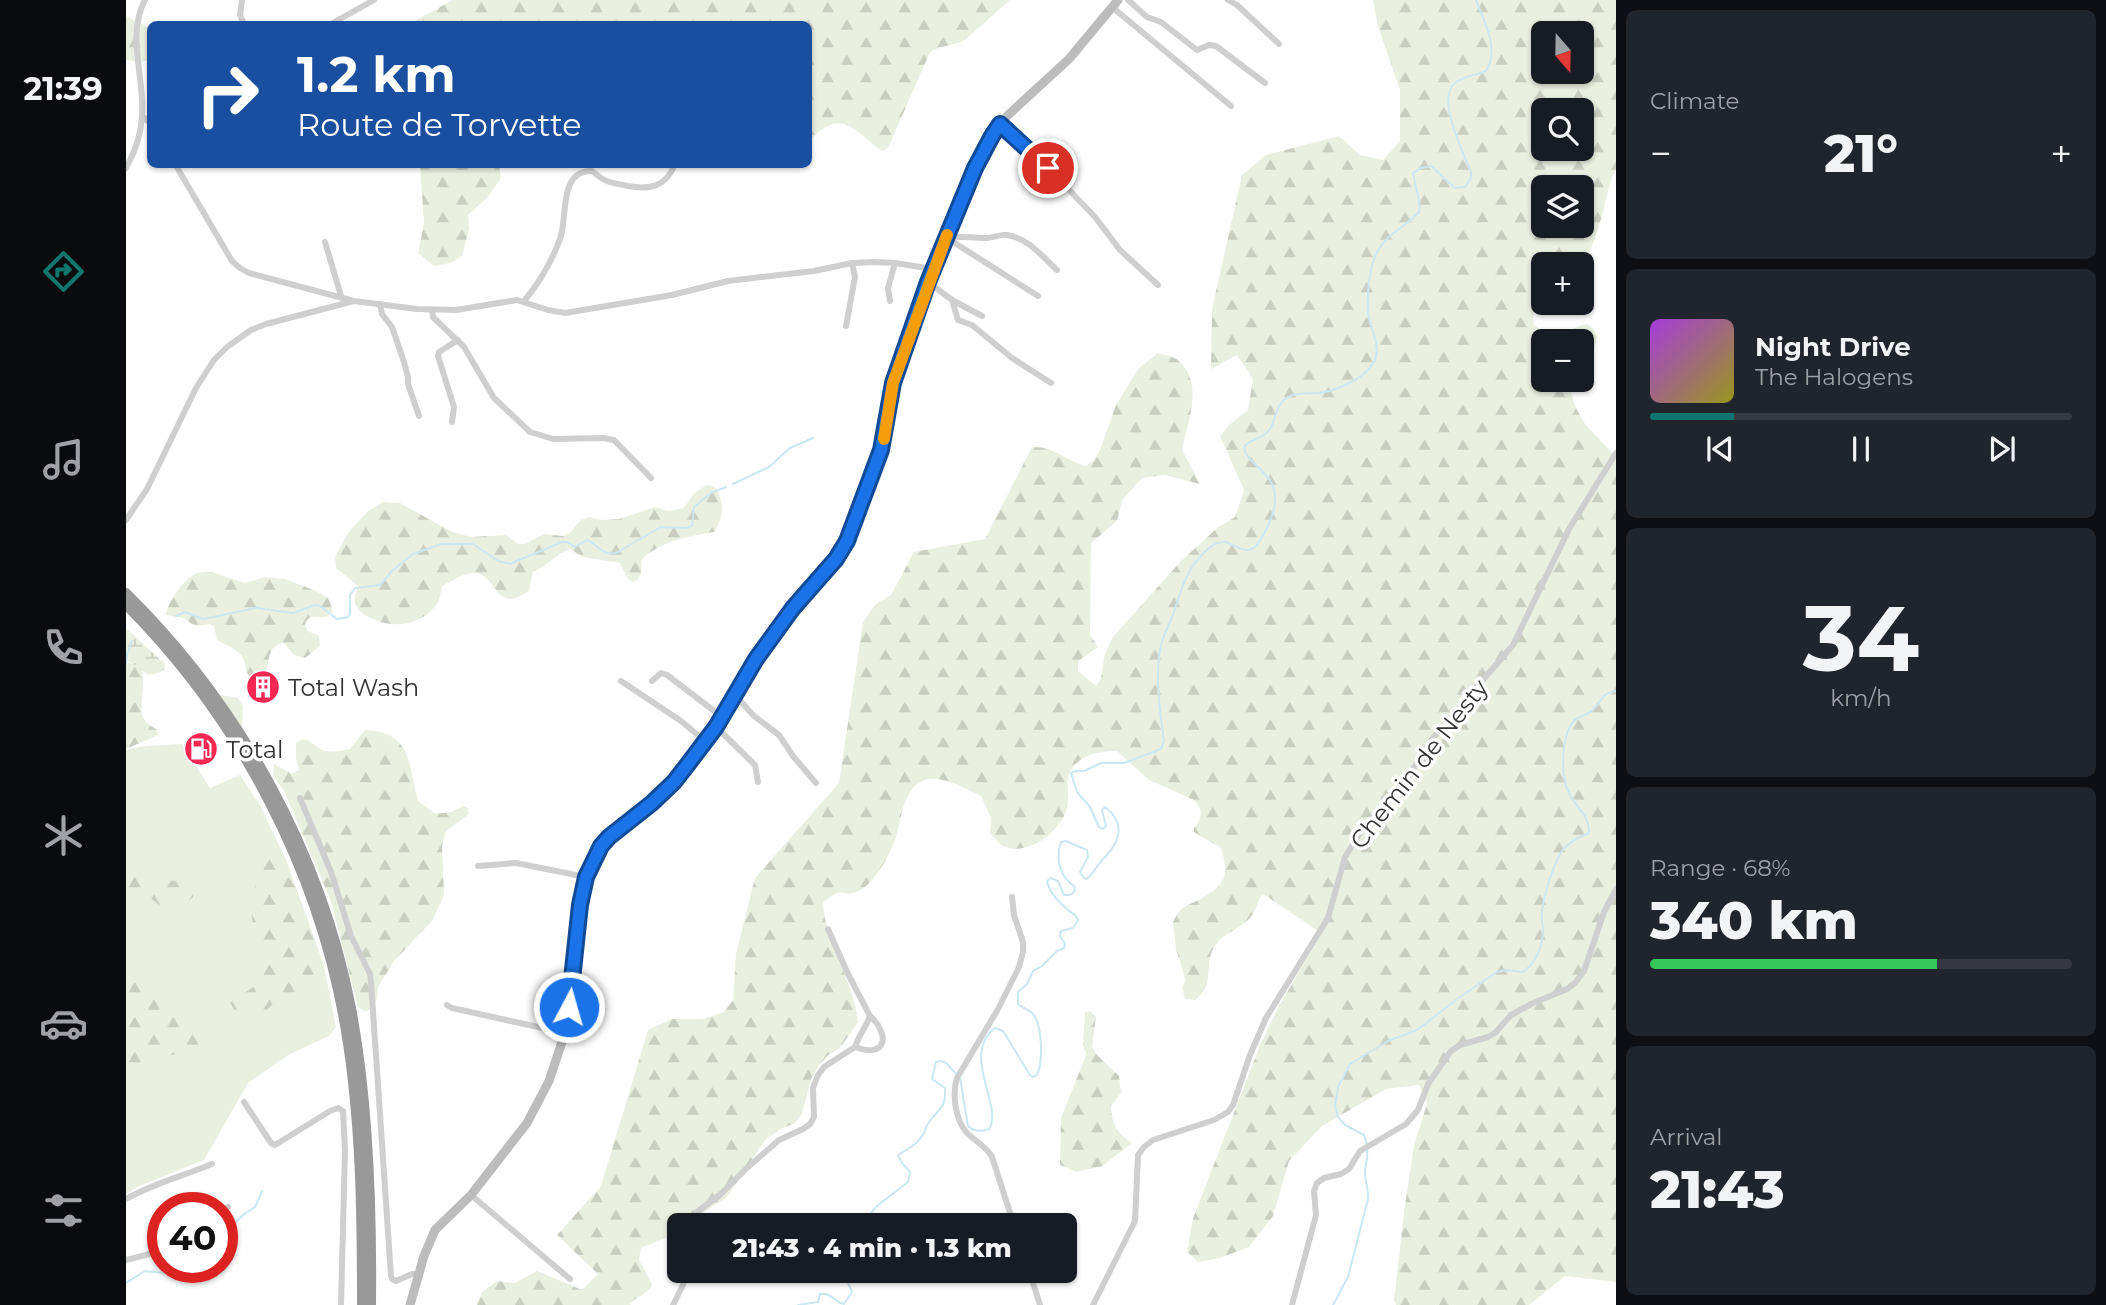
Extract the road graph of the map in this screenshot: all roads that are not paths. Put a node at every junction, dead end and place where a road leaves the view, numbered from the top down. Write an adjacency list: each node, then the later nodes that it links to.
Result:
1 (145, 0): 10 (street)
2 (242, 0): 7 (street)
3 (374, 0): 8 (street)
4 (1128, 0): 12 (street)
5 (1227, 0): 9 (street)
6 (1115, 3): 13 (street); 16 (street)
7 (243, 21)
8 (336, 21)
9 (1279, 44)
10 (135, 61): 11 (street); 14 (street)
11 (126, 65)
12 (1265, 83)
13 (1231, 106)
14 (142, 117): 15 (street); 17 (street)
15 (147, 121)
16 (1000, 124): 20 (street); 27 (street)
17 (126, 168)
18 (177, 168): 28 (street)
19 (674, 168): 32 (street)
20 (946, 237): 24 (street); 25 (street); 29 (street)
21 (325, 242): 28 (street)
22 (852, 263): 23 (street); 32 (street); 37 (street)
23 (895, 263): 24 (street); 33 (street)
24 (933, 269): 26 (street)
25 (1057, 270)
26 (928, 282): 31 (street); 49 (street)
27 (1158, 285)
28 (341, 296): 30 (street)
29 (1038, 296)
30 (354, 300): 34 (street); 44 (street)
31 (952, 300): 36 (street); 39 (street)
32 (524, 301): 35 (street)
33 (890, 301)
34 (380, 304): 35 (street); 40 (street)
35 (432, 310): 38 (street)
36 (982, 316)
37 (846, 326)
38 (458, 340): 41 (street); 43 (street)
39 (1051, 383)
40 (419, 416)
41 (452, 422)
42 (1616, 453): 83 (street, Chemin de Nesty)
43 (651, 478)
44 (126, 520)
45 (126, 593): 79 (highway)
46 (126, 605): 78 (highway)
47 (621, 681): 52 (street)
48 (652, 681): 50 (street)
49 (735, 695): 50 (street); 54 (street)
50 (722, 718): 51 (street)
51 (716, 727): 52 (street); 53 (street)
52 (705, 741): 57 (street)
53 (758, 782)
54 (816, 783)
55 (300, 798): 73 (street)
56 (478, 866): 57 (street)
57 (586, 877): 63 (street)
58 (1616, 888): 84 (street)
59 (1012, 897): 70 (street)
60 (828, 929): 62 (street)
61 (447, 1005): 63 (street)
62 (870, 1016): 64 (street); 64 (street)
63 (565, 1033): 67 (street)
64 (856, 1047): 69 (street)
65 (243, 1102): 77 (street)
66 (212, 1164): 68 (street)
67 (471, 1195): 73 (street); 74 (street)
68 (126, 1199)
69 (697, 1213)
70 (1010, 1213)
71 (147, 1255): 72 (street)
72 (126, 1260)
73 (419, 1274): 80 (street)
74 (570, 1279)
75 (683, 1283): 81 (street)
76 (1033, 1283): 82 (street)
77 (341, 1305)
78 (362, 1305)
79 (371, 1305)
80 (410, 1305)
81 (673, 1305)
82 (1040, 1305)
83 (1093, 1305)
84 (1292, 1305)

